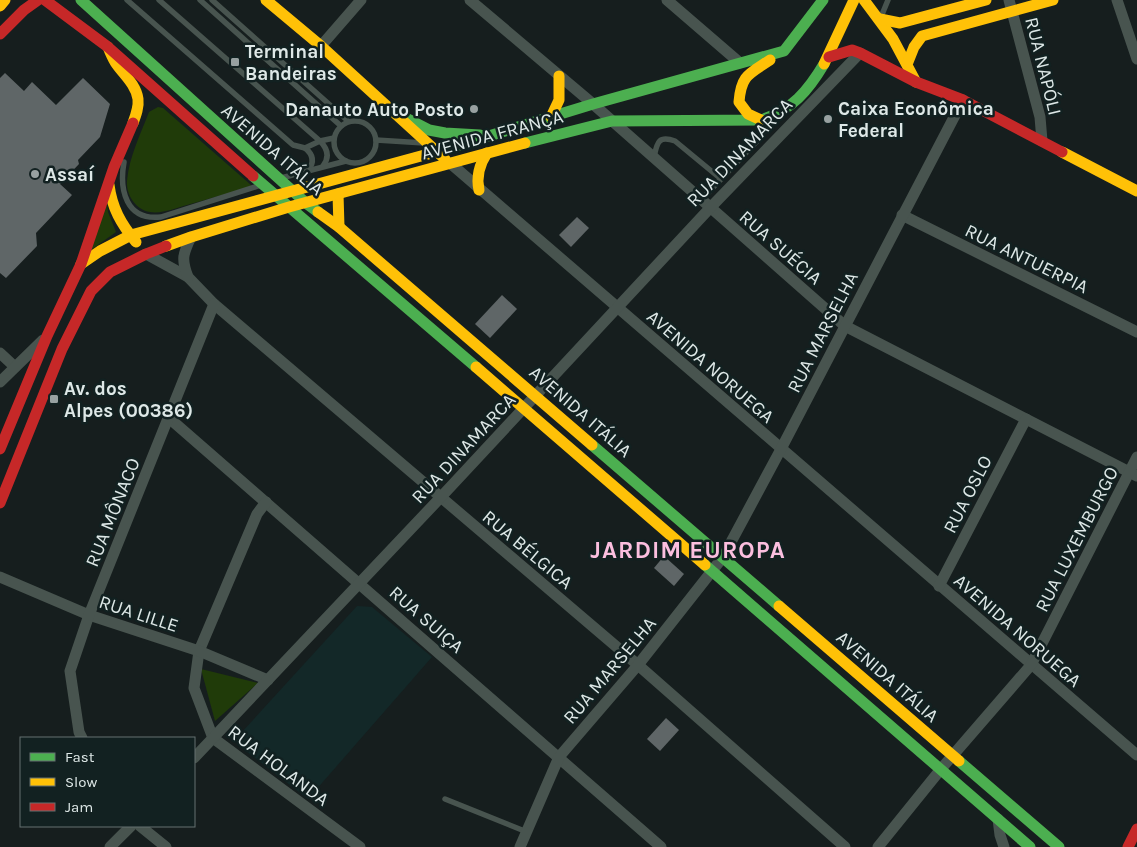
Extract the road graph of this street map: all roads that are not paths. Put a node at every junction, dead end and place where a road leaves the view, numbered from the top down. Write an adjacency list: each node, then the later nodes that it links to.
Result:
1 (5, 0): 21 (main road)
2 (38, 0): 24 (main road)
3 (46, 0): 26 (main road, AVENIDA ITÁLIA)
4 (81, 0): 60 (main road, AVENIDA ITÁLIA)
5 (127, 0): 51 (lane)
6 (159, 0): 48 (lane)
7 (200, 0): 42 (lane)
8 (212, 0): 40 (lane)
9 (266, 0): 25 (main road, AVENIDA NORUEGA)
10 (361, 0): 25 (street)
11 (470, 0): 33 (street, RUA SUÉCIA)
12 (666, 0): 32 (street)
13 (823, 0): 27 (main road)
14 (854, 0): 29 (main road, AVENIDA FRANÇA)
15 (864, 0): 23 (main road)
16 (888, 0): 23 (lane)
17 (986, 0): 23 (main road)
18 (1009, 0): 22 (street, RUA NAPÓLI)
19 (1053, 0): 22 (main road)
20 (1117, 0): 30 (street)
21 (0, 6)
22 (1013, 12): 31 (main road); 49 (street, RUA NAPÓLI)
23 (880, 19): 31 (main road)
24 (0, 34)
25 (321, 46): 37 (main road, AVENIDA NORUEGA)
26 (108, 48): 43 (main road); 63 (main road, AVENIDA ITÁLIA)
27 (784, 51): 32 (main road, AVENIDA FRANÇA); 39 (main road)
28 (860, 53): 29 (main road); 34 (main road); 58 (street, RUA DINAMARCA)
29 (829, 57): 39 (main road, AVENIDA FRANÇA)
30 (1137, 59)
31 (908, 62): 34 (main road)
32 (740, 63): 36 (main road, AVENIDA FRANÇA)
33 (559, 76): 36 (street, RUA SUÉCIA); 38 (main road)
34 (916, 82): 35 (main road)
35 (963, 100): 49 (main road); 72 (street, RUA MARSELHA)
36 (593, 104): 38 (main road, AVENIDA FRANÇA); 41 (street, RUA SUÉCIA)
37 (392, 111): 44 (main road); 50 (main road, AVENIDA NORUEGA)
38 (551, 117): 44 (main road, AVENIDA FRANÇA)
39 (761, 120): 41 (main road, AVENIDA FRANÇA)
40 (348, 121): 42 (lane); 47 (lane)
41 (612, 121): 53 (main road, AVENIDA FRANÇA); 54 (street, RUA SUÉCIA)
42 (341, 126): 45 (lane)
43 (131, 130): 62 (main road); 63 (lane)
44 (493, 135): 52 (main road, AVENIDA FRANÇA)
45 (334, 138): 48 (lane); 55 (lane)
46 (759, 139): 58 (lane)
47 (376, 140): 50 (lane); 55 (lane)
48 (320, 141): 51 (lane); 57 (lane)
49 (1042, 141): 66 (main road)
50 (428, 144): 52 (main road, AVENIDA NORUEGA)
51 (305, 148): 59 (lane)
52 (438, 152): 56 (main road, AVENIDA NORUEGA); 64 (main road, AVENIDA FRANÇA)
53 (487, 153): 56 (main road, AVENIDA FRANÇA); 65 (main road)
54 (654, 158): 61 (lane); 70 (street, RUA SUÉCIA)
55 (346, 161): 57 (lane)
56 (450, 163): 65 (street, AVENIDA NORUEGA); 67 (main road, AVENIDA FRANÇA)
57 (323, 166): 59 (lane)
58 (740, 168): 61 (lane); 70 (street, RUA DINAMARCA)
59 (308, 171): 60 (lane)
60 (279, 179): 63 (lane); 64 (main road, AVENIDA ITÁLIA)
61 (721, 179): 70 (lane)
62 (108, 182): 74 (main road); 77 (main road)
63 (263, 185): 68 (main road, AVENIDA ITÁLIA)
64 (292, 190): 68 (main road, AVENIDA FRANÇA); 69 (main road, AVENIDA ITÁLIA)
65 (479, 190): 80 (street, AVENIDA NORUEGA)
66 (1137, 191)
67 (338, 194): 69 (main road, AVENIDA FRANÇA); 73 (main road)
68 (274, 195): 71 (main road, AVENIDA ITÁLIA); 74 (main road, AVENIDA FRANÇA)
69 (306, 202): 71 (main road, AVENIDA FRANÇA); 73 (main road, AVENIDA ITÁLIA)
70 (705, 204): 80 (street, RUA DINAMARCA); 81 (street, RUA SUÉCIA)
71 (289, 207): 75 (main road, AVENIDA FRANÇA); 88 (main road, AVENIDA ITÁLIA)
72 (902, 215): 81 (street, RUA MARSELHA); 82 (street, RUA ANTUERPIA)
73 (339, 227): 87 (main road, AVENIDA ITÁLIA)
74 (131, 235): 76 (main road); 77 (main road, AVENIDA FRANÇA)
75 (191, 237): 76 (main road, AVENIDA FRANÇA); 78 (street)
76 (146, 254): 78 (street, RUA BÉLGICA); 97 (main road, AVENIDA FRANÇA)
77 (80, 264): 83 (main road)
78 (188, 277): 79 (street, RUA BÉLGICA)
79 (214, 304): 89 (street, RUA MÔNACO); 95 (street, RUA BÉLGICA)
80 (617, 308): 87 (street, RUA DINAMARCA); 92 (street, AVENIDA NORUEGA)
81 (845, 326): 90 (street, RUA SUÉCIA); 92 (street, RUA MARSELHA)
82 (1137, 332)
83 (47, 336): 85 (street); 91 (main road)
84 (0, 353): 85 (street)
85 (15, 367): 86 (street)
86 (0, 382)
87 (536, 396): 88 (street, RUA DINAMARCA); 98 (main road, AVENIDA ITÁLIA)
88 (524, 408): 95 (street, RUA DINAMARCA); 99 (main road, AVENIDA ITÁLIA)
89 (169, 418): 96 (street, RUA SUIÇA); 103 (street, RUA MÔNACO)
90 (1026, 418): 94 (street, RUA SUÉCIA); 102 (street, RUA OSLO)
91 (0, 449)
92 (781, 449): 98 (street, RUA MARSELHA); 102 (street, AVENIDA NORUEGA)
93 (1137, 457): 94 (street, RUA LUXEMBURGO)
94 (1133, 474): 106 (street, RUA LUXEMBURGO)
95 (441, 497): 101 (street, RUA DINAMARCA); 105 (street, RUA BÉLGICA)
96 (266, 502): 101 (street, RUA SUIÇA); 104 (street, RUA HOLANDA)
97 (0, 503)
98 (723, 557): 99 (street, RUA MARSELHA); 110 (main road, AVENIDA ITÁLIA)
99 (712, 571): 105 (street, RUA MARSELHA); 114 (main road, AVENIDA ITÁLIA)
100 (0, 577): 103 (street, RUA LILLE)
101 (359, 583): 107 (street, RUA DINAMARCA); 113 (street, RUA SUIÇA)
102 (939, 586): 106 (street, AVENIDA NORUEGA)
103 (89, 615): 104 (street, RUA LILLE); 108 (street, RUA MÔNACO)
104 (198, 651): 107 (street, RUA LILLE); 109 (street, RUA HOLANDA)
105 (638, 664): 113 (street, RUA MARSELHA); 126 (street, RUA BÉLGICA)
106 (1031, 665): 110 (street, RUA LUXEMBURGO); 111 (street, AVENIDA NORUEGA)
107 (268, 680): 109 (street, RUA DINAMARCA)
108 (82, 737)
109 (213, 738): 112 (street, RUA DINAMARCA); 123 (street, RUA HOLANDA)
110 (953, 755): 114 (street, RUA LUXEMBURGO); 130 (main road, AVENIDA ITÁLIA)
111 (1137, 755)
112 (195, 757)
113 (559, 757): 120 (street, RUA MARSELHA); 125 (street, RUA SUIÇA)
114 (941, 769): 116 (main road, AVENIDA ITÁLIA); 127 (street, RUA LUXEMBURGO)
115 (445, 799): 120 (lane)
116 (998, 819): 128 (street); 129 (main road, AVENIDA ITÁLIA)
117 (129, 827): 121 (street)
118 (141, 827): 122 (street)
119 (1137, 829): 131 (main road)
120 (527, 832): 124 (street, RUA MARSELHA)
121 (110, 847)
122 (166, 847)
123 (360, 847)
124 (520, 847)
125 (661, 847)
126 (846, 847)
127 (878, 847)
128 (1004, 847)
129 (1030, 847)
130 (1059, 847)
131 (1128, 847)

